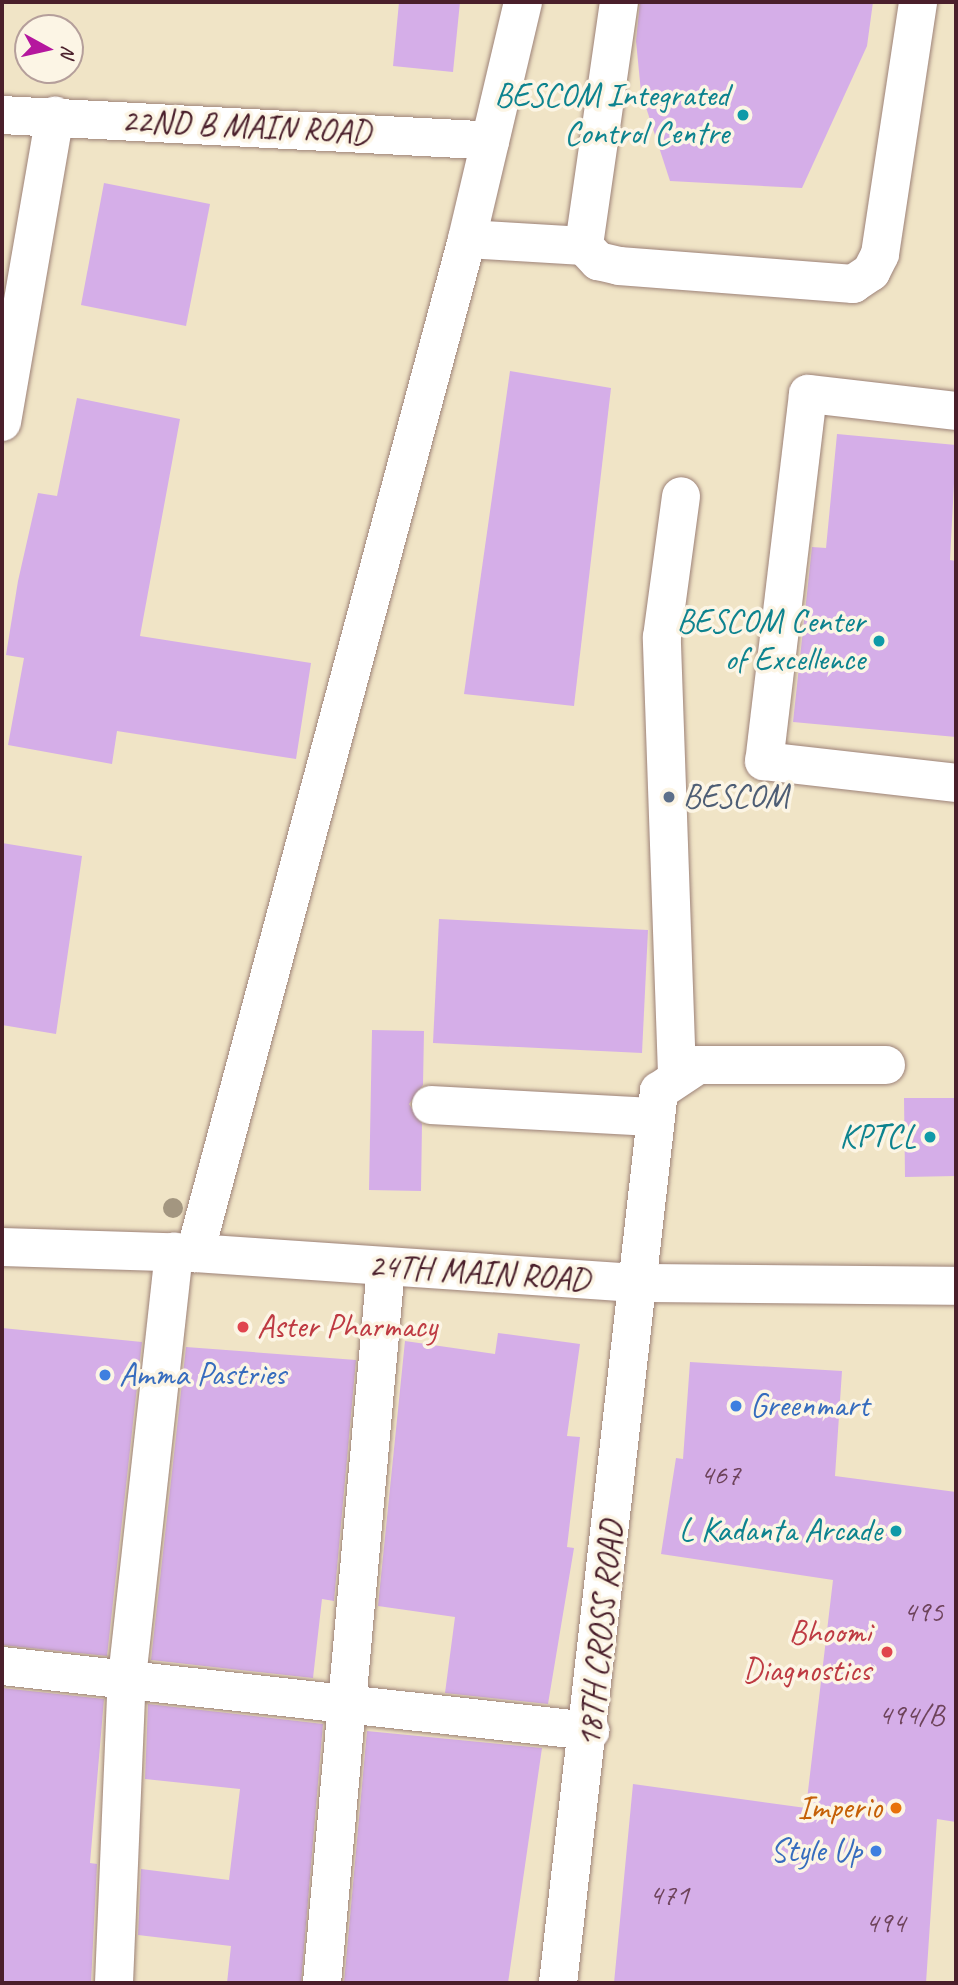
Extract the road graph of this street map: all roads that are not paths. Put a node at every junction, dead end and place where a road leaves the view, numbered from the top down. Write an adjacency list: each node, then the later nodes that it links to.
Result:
1 (523, 2): 6 (street)
2 (619, 2): 8 (street)
3 (918, 2): 8 (street)
4 (2, 115): 5 (street, 22ND B MAIN ROAD)
5 (55, 116): 6 (street, 22ND B MAIN ROAD); 9 (street)
6 (490, 141): 7 (street)
7 (467, 239): 8 (street); 18 (street)
8 (584, 246)
9 (3, 409)
10 (956, 411): 12 (street)
11 (681, 496): 14 (street)
12 (956, 783)
13 (886, 1065): 14 (street)
14 (677, 1074): 16 (street, 18TH CROSS ROAD)
15 (431, 1105): 16 (street)
16 (652, 1116): 20 (street, 18TH CROSS ROAD)
17 (2, 1247): 18 (street, 24TH MAIN ROAD)
18 (185, 1253): 19 (street, 24TH MAIN ROAD); 23 (street)
19 (386, 1268): 20 (street, 24TH MAIN ROAD); 24 (street)
20 (639, 1283): 21 (street, 24TH MAIN ROAD); 25 (street, 18TH CROSS ROAD)
21 (956, 1286)
22 (2, 1666): 23 (street)
23 (128, 1678): 24 (street); 26 (street)
24 (346, 1700): 25 (street); 27 (street)
25 (590, 1731): 28 (street, 18TH CROSS ROAD)
26 (114, 1983)
27 (322, 1983)
28 (558, 1983)

